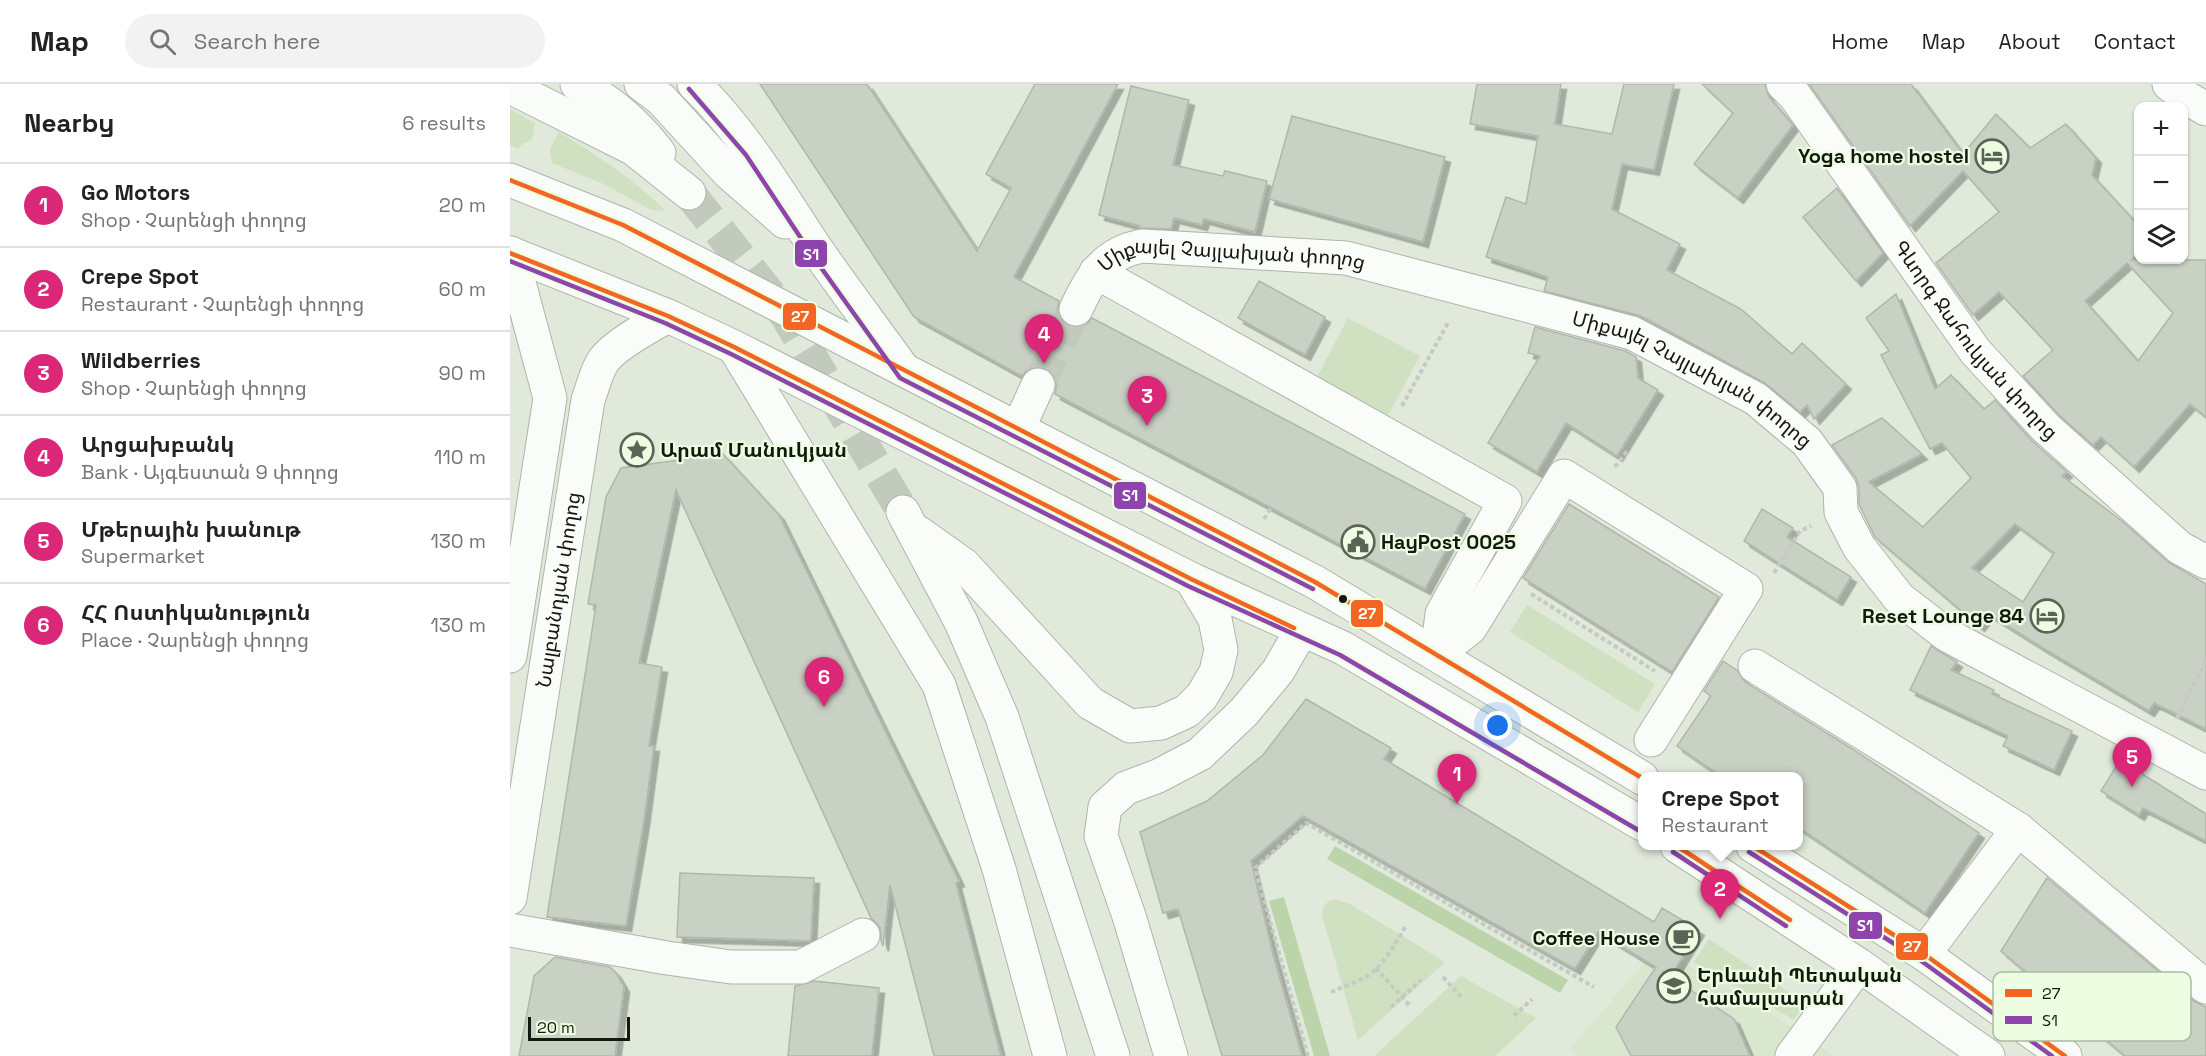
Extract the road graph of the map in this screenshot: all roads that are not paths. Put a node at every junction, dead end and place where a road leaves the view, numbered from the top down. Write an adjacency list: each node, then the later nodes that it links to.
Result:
1 (577, 84): 6 (main road)
2 (641, 84): 9 (main road)
3 (694, 84): 9 (main road)
4 (1783, 84): 18 (main road, Գևորգ Ջահուկյան փողոց)
5 (2169, 84): 7 (main road)
6 (510, 87)
7 (2206, 109)
8 (510, 180): 15 (main road)
9 (818, 251): 15 (main road)
10 (510, 253): 13 (main road); 22 (main road, Նալբանդյան փողոց)
11 (1096, 272): 12 (main road, Միքայել Չայլախյան փողոց); 21 (main road); 25 (main road, Միքայել Չայլախյան փողոց)
12 (1076, 309)
13 (668, 316): 14 (main road); 31 (main road, Նալբանդյան փողոց)
14 (734, 347): 19 (main road); 42 (main road)
15 (905, 372): 17 (main road)
16 (1038, 385): 17 (main road)
17 (1018, 429): 21 (main road)
18 (2206, 562)
19 (1191, 579): 20 (main road); 41 (main road)
20 (1301, 631): 27 (main road); 43 (main road)
21 (1437, 654): 24 (main road); 26 (main road)
22 (510, 657)
23 (1755, 666): 28 (main road)
24 (1651, 741)
25 (2206, 773)
26 (1638, 776)
27 (1638, 822)
28 (2018, 828): 34 (main road); 36 (main road)
29 (1683, 850): 35 (main road)
30 (1759, 850): 34 (main road)
31 (510, 897)
32 (510, 930): 33 (main road)
33 (863, 935)
34 (1924, 954): 39 (main road)
35 (1858, 965): 44 (main road); 45 (main road)
36 (2188, 972)
37 (2191, 974): 38 (main road)
38 (2206, 987)
39 (1993, 1004)
40 (2044, 1041): 46 (main road)
41 (1111, 1050)
42 (1050, 1056)
43 (1171, 1056)
44 (1792, 1056)
45 (1988, 1056)
46 (2065, 1056)

